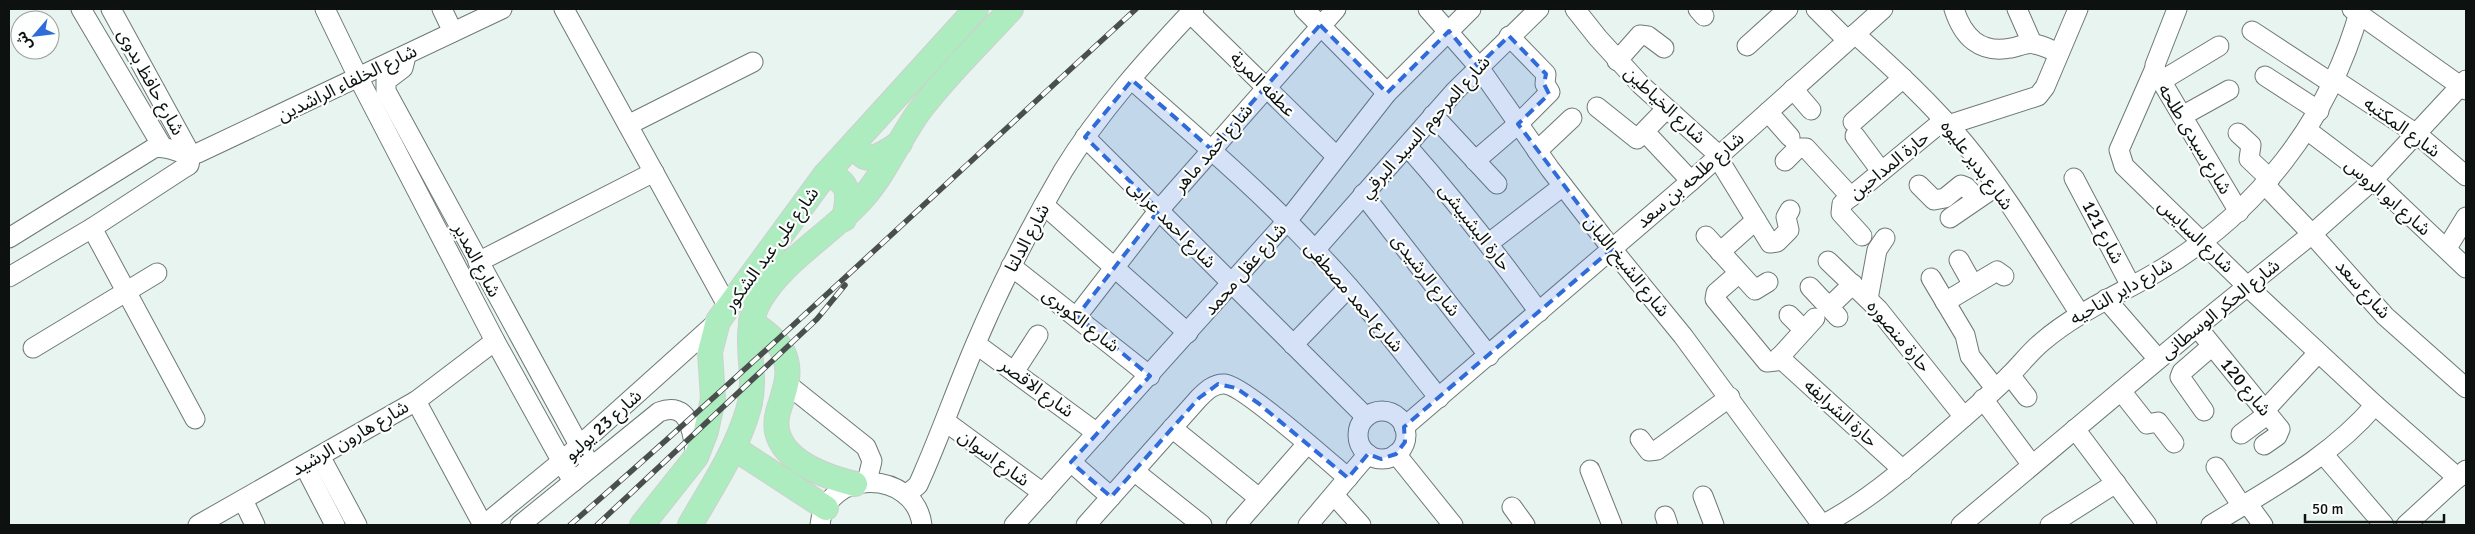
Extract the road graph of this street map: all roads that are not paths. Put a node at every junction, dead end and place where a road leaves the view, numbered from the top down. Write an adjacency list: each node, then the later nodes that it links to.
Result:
1 (81, 9): 69 (street, شارع حافظ بدوى)
2 (111, 9): 73 (street, شارع حافظ بدوى)
3 (325, 9): 41 (street, شارع المدير)
4 (442, 9): 27 (street)
5 (502, 9): 27 (street, شارع الخلفاء الراشدين)
6 (564, 9): 60 (street)
7 (976, 9): 67 (main road, شارع على عبد الشكور)
8 (1011, 9): 68 (main road, شارع على عبد الشكور)
9 (1304, 9): 24 (street)
10 (1336, 9): 24 (street, شارع احمد ماهر)
11 (1428, 9): 25 (street, شارع الشيخ اللبان)
12 (1472, 9): 25 (street, شارع عقل محمد)
13 (1539, 9): 28 (street, شارع المرحوم السيد البرقي)
14 (1575, 9): 36 (street, شارع الخياطين)
15 (1788, 9): 31 (street)
16 (1816, 9): 29 (street, شارع بدير عليوه)
17 (1882, 9): 29 (street, شارع طلحه بن سعد)
18 (1954, 9): 30 (street)
19 (2017, 9): 30 (street)
20 (2078, 9): 34 (street)
21 (2177, 9): 39 (street, شارع سيدى طلحه)
22 (2357, 10): 44 (street, شارع داير الناحيه); 45 (street)
23 (1192, 11): 43 (street, شارع الدلتا); 46 (street, عطفه المرية)
24 (1320, 25): 46 (street, شارع احمد ماهر); 49 (street)
25 (1449, 31): 38 (street, شارع الشيخ اللبان); 49 (street, شارع عقل محمد)
26 (2252, 31): 44 (street, شارع المكتبه)
27 (453, 32): 35 (street, شارع الخلفاء الراشدين)
28 (1509, 36): 38 (street, شارع المرحوم السيد البرقي); 59 (street)
29 (1851, 37): 42 (street, شارع بدير عليوه); 47 (street, شارع طلحه بن سعد)
30 (2032, 43): 34 (street)
31 (1748, 46)
32 (2219, 46): 39 (street)
33 (1664, 48): 36 (street)
34 (2060, 53): 58 (street)
35 (404, 55): 41 (street, شارع الخلفاء الراشدين); 116 (street, شارع المدير)
36 (1617, 61): 51 (street, شارع الخياطين)
37 (752, 62): 60 (street)
38 (1478, 66): 55 (street, شارع المرحوم السيد البرقي); 59 (street, شارع الشيخ اللبان)
39 (2158, 74): 56 (street, شارع سيدى طلحه); 108 (street, شارع السايس)
40 (2265, 76): 53 (street)
41 (358, 77): 73 (street, شارع الخلفاء الراشدين); 147 (street, شارع المدير)
42 (1903, 78): 58 (street, شارع بدير عليوه); 78 (street)
43 (1132, 80): 65 (street, شارع الدلتا); 71 (street, شارع احمد مصطفى)
44 (2334, 82): 53 (street, شارع داير الناحيه); 64 (street, شارع المكتبه)
45 (2465, 86): 64 (street, شارع الحكر الوسطانى)
46 (1266, 87): 71 (street, شارع احمد ماهر); 74 (street, عطفه المرية)
47 (1793, 89): 52 (street); 54 (street, شارع طلحه بن سعد)
48 (2229, 90): 56 (street)
49 (1386, 93): 74 (street, شارع عقل محمد)
50 (1597, 107): 62 (street)
51 (1666, 109): 62 (street); 75 (street, شارع الخياطين)
52 (1812, 110)
53 (2318, 111): 61 (street, شارع داير الناحيه)
54 (1768, 112): 66 (street); 75 (street, شارع طلحه بن سعد)
55 (1433, 116): 70 (street, شارع المرحوم السيد البرقي); 76 (street)
56 (2182, 116): 96 (street, شارع سيدى طلحه)
57 (1572, 118): 72 (street)
58 (1946, 123): 78 (street, حارة المداحين); 89 (street, شارع بدير عليوه)
59 (1518, 124): 72 (street, شارع الشيخ اللبان); 76 (street)
60 (628, 125): 79 (street)
61 (2307, 130): 83 (street, شارع ابو الروس); 85 (street, شارع داير الناحيه)
62 (1645, 132): 84 (street)
63 (2238, 133): 85 (street, شارع سعد)
64 (2418, 134): 81 (street, شارع المكتبه); 83 (street, شارع الحكر الوسطانى)
65 (1085, 137): 93 (street, شارع الدلتا); 94 (street, شارع احمد عرابى)
66 (1790, 137)
67 (858, 140): 68 (main road); 80 (main road, شارع على عبد الشكور)
68 (900, 143): 99 (main road, شارع على عبد الشكور)
69 (162, 146): 73 (street); 106 (street)
70 (1406, 146): 90 (street, شارع المرحوم السيد البرقي); 109 (street, حارة البشبيشى)
71 (1211, 149): 94 (street, شارع احمد ماهر); 101 (street, شارع احمد مصطفى)
72 (1537, 151): 88 (street, شارع الشيخ اللبان)
73 (191, 156): 102 (street, شارع الخلفاء الراشدين)
74 (1336, 156): 101 (street, شارع عقل محمد)
75 (1718, 156): 84 (street, شارع طلحه بن سعد); 100 (street, شارع الخياطين)
76 (1475, 161): 86 (street)
77 (1784, 161): 91 (street)
78 (1881, 171): 91 (street, حارة المداحين)
79 (654, 172): 116 (street); 138 (street)
80 (825, 175): 99 (main road); 138 (main road, شارع على عبد الشكور)
81 (2466, 176)
82 (2074, 178): 129 (street, شارع 121)
83 (2373, 180): 103 (street, شارع الحكر الوسطانى); 110 (street, شارع ابو الروس)
84 (1691, 181): 112 (street, شارع طلحه بن سعد)
85 (2267, 182): 96 (street, شارع داير الناحيه); 103 (street, شارع سعد)
86 (1497, 184)
87 (1919, 185): 92 (street)
88 (1563, 186): 109 (street); 112 (street, شارع الشيخ اللبان)
89 (1997, 187): 92 (street); 139 (street, شارع بدير عليوه)
90 (1363, 194): 111 (street, شارع المرحوم السيد البرقي); 153 (street, شارع الرشيدى)
91 (1851, 197): 105 (street, حارة المداحين)
92 (1977, 199): 98 (street)
93 (1044, 205): 117 (street, شارع الدلتا); 118 (street)
94 (1159, 210): 118 (street, شارع احمد ماهر); 126 (street, شارع احمد عرابى)
95 (1790, 210): 100 (street, شارع الخياطين)
96 (2239, 212): 108 (street, شارع داير الناحيه)
97 (2466, 216): 110 (street)
98 (1950, 218)
99 (844, 219): 143 (main road, شارع على عبد الشكور)
100 (1756, 220): 113 (street)
101 (1287, 221): 111 (street, شارع احمد مصطفى); 126 (street, شارع عقل محمد)
102 (92, 228): 123 (street, شارع الخلفاء الراشدين); 133 (street)
103 (2312, 234): 130 (street, شارع الحكر الوسطانى); 160 (street, شارع سعد)
104 (1706, 236): 113 (street)
105 (1862, 236)
106 (9, 238)
107 (1885, 238): 134 (street)
108 (2202, 241): 129 (street, شارع داير الناحيه); 130 (street, شارع السايس)
109 (1489, 243): 137 (street, حارة البشبيشى)
110 (2447, 248): 119 (street, شارع ابو الروس)
111 (1315, 250): 131 (street, شارع احمد مصطفى)
112 (1612, 250): 137 (street, شارع طلحه بن سعد); 163 (street, شارع الشيخ اللبان)
113 (1720, 252): 121 (street)
114 (1959, 260): 128 (street)
115 (1828, 261): 127 (street, حارة منصوره)
116 (478, 262): 182 (street, شارع المدير)
117 (1011, 266): 141 (street, شارع الكوبرى); 148 (street, شارع الدلتا)
118 (1116, 268): 141 (street, شارع احمد ماهر); 145 (street)
119 (2466, 268)
120 (157, 272): 133 (street)
121 (1740, 273): 125 (street); 154 (street)
122 (2004, 276): 128 (street)
123 (9, 277)
124 (1931, 278): 136 (street)
125 (1768, 282)
126 (1232, 284): 145 (street, شارع عقل محمد); 149 (street, شارع احمد عرابى)
127 (1853, 284): 134 (street, حارة منصوره); 142 (street)
128 (1973, 285): 136 (street)
129 (2131, 286): 135 (street, شارع داير الناحيه)
130 (2247, 286): 144 (street, شارع الحكر الوسطانى); 152 (street, شارع السايس)
131 (1349, 287): 149 (street); 165 (street, شارع احمد مصطفى)
132 (1810, 287): 142 (street)
133 (126, 291): 151 (street); 172 (street)
134 (1868, 299): 171 (street, حارة منصوره)
135 (2106, 299): 139 (street, شارع داير الناحيه); 155 (street)
136 (1945, 302): 162 (street)
137 (1539, 312): 153 (street, شارع طلحه بن سعد)
138 (723, 314): 182 (street, شارع 23 يوليو); 188 (main road, شارع على عبد الشكور)
139 (2080, 314): 157 (street, شارع داير الناحيه)
140 (1789, 315): 142 (street)
141 (1077, 316): 158 (street, شارع الكوبرى)
142 (1821, 318): 154 (street)
143 (751, 320): 159 (main road); 184 (main road, شارع على عبد الشكور)
144 (2197, 327): 150 (street, شارع 120); 155 (street, شارع الحكر الوسطانى)
145 (1188, 333): 158 (street, شارع عقل محمد)
146 (1038, 335): 156 (street)
147 (495, 341): 166 (street, شارع هارون الرشيد); 190 (street, شارع المدير)
148 (976, 344): 156 (street, شارع الاقصر); 173 (street, شارع الدلتا)
149 (1293, 345): 170 (street, شارع احمد عرابى)
150 (2212, 346): 168 (street); 169 (street, شارع 120)
151 (33, 348)
152 (2318, 353): 167 (street, شارع السايس); 169 (street)
153 (1489, 356): 165 (street, شارع طلحه بن سعد)
154 (1779, 357): 196 (street, حارة الشرايفه)
155 (2158, 360): 161 (street, شارع الحكر الوسطانى)
156 (1014, 372): 177 (street, شارع الاقصر)
157 (2010, 375): 162 (street, شارع داير الناحيه); 164 (street)
158 (1150, 376): 177 (street, شارع عقل محمد)
159 (788, 384): 202 (street); 202 (main road)
160 (2466, 388)
161 (2121, 391): 176 (street, شارع الحكر الوسطانى); 180 (street)
162 (1989, 393): 171 (street, شارع داير الناحيه); 192 (street)
163 (1730, 397): 179 (street); 214 (street, شارع الشيخ اللبان)
164 (2027, 397)
165 (1439, 398): 174 (street, شارع طلحه بن سعد)
166 (416, 401): 189 (street, شارع هارون الرشيد); 220 (street)
167 (2375, 406): 187 (street); 198 (street, شارع السايس)
168 (2204, 411)
169 (2266, 412): 178 (street); 183 (street, شارع 120)
170 (1366, 417): 174 (street); 185 (street)
171 (1964, 417): 196 (street, شارع داير الناحيه)
172 (195, 420)
173 (946, 422): 203 (street, شارع اسوان); 204 (street, شارع الدلتا)
174 (1404, 427): 186 (street)
175 (1172, 428): 181 (street); 197 (street); 208 (street)
176 (2075, 429): 192 (street, شارع الحكر الوسطانى); 201 (street)
177 (1097, 433): 191 (street, شارع عقل محمد)
178 (2241, 434)
179 (1640, 439)
180 (2174, 443)
181 (1307, 444): 199 (street); 208 (street)
182 (579, 446): 190 (street, شارع 23 يوليو); 193 (street, شارع المدير)
183 (2264, 446)
184 (734, 448): 212 (main road); 223 (main road, شارع على عبد الشكور)
185 (1368, 454): 186 (street); 199 (street)
186 (1396, 454): 230 (street)
187 (2324, 455): 210 (street); 239 (street)
188 (696, 457): 193 (street, شارع 23 يوليو); 222 (main road, شارع على عبد الشكور)
189 (312, 461): 209 (street, شارع هارون الرشيد); 218 (street); 219 (street)
190 (562, 461): 200 (street, شارع المدير); 220 (street, شارع 23 يوليو)
191 (1070, 462): 203 (street, شارع عقل محمد); 207 (street)
192 (2032, 465): 234 (street, شارع الحكر الوسطانى)
193 (591, 467): 200 (street, شارع 23 يوليو)
194 (2216, 467): 210 (street)
195 (1590, 470): 232 (street)
196 (1903, 470): 214 (street, شارع داير الناحيه)
197 (1134, 471): 207 (street); 226 (street)
198 (2462, 474): 213 (street)
199 (1348, 478): 205 (street)
200 (573, 482): 221 (street, شارع 23 يوليو)
201 (2116, 482): 235 (street); 236 (street)
202 (861, 483): 204 (street); 212 (street)
203 (1043, 493): 225 (street, شارع عقل محمد)
204 (906, 495): 224 (street)
205 (1334, 495): 228 (street); 229 (street)
206 (1703, 496): 233 (street)
207 (1111, 497): 215 (street)
208 (1259, 498): 227 (street)
209 (243, 500): 216 (street, شارع هارون الرشيد); 217 (street)
210 (2245, 505): 237 (street); 238 (street)
211 (1512, 507): 231 (street)
212 (823, 517)
213 (2417, 522)
214 (1830, 523)
215 (1090, 524)
216 (198, 525)
217 (255, 525)
218 (335, 525)
219 (357, 525)
220 (484, 525)
221 (520, 525)
222 (642, 525)
223 (690, 525)
224 (922, 525)
225 (1014, 525)
226 (1202, 525)
227 (1236, 525)
228 (1308, 525)
229 (1361, 525)
230 (1453, 525)
231 (1525, 525)
232 (1612, 525)
233 (1714, 525)
234 (1961, 525)
235 (2050, 525)
236 (2148, 525)
237 (2211, 525)
238 (2263, 525)
239 (2384, 525)

